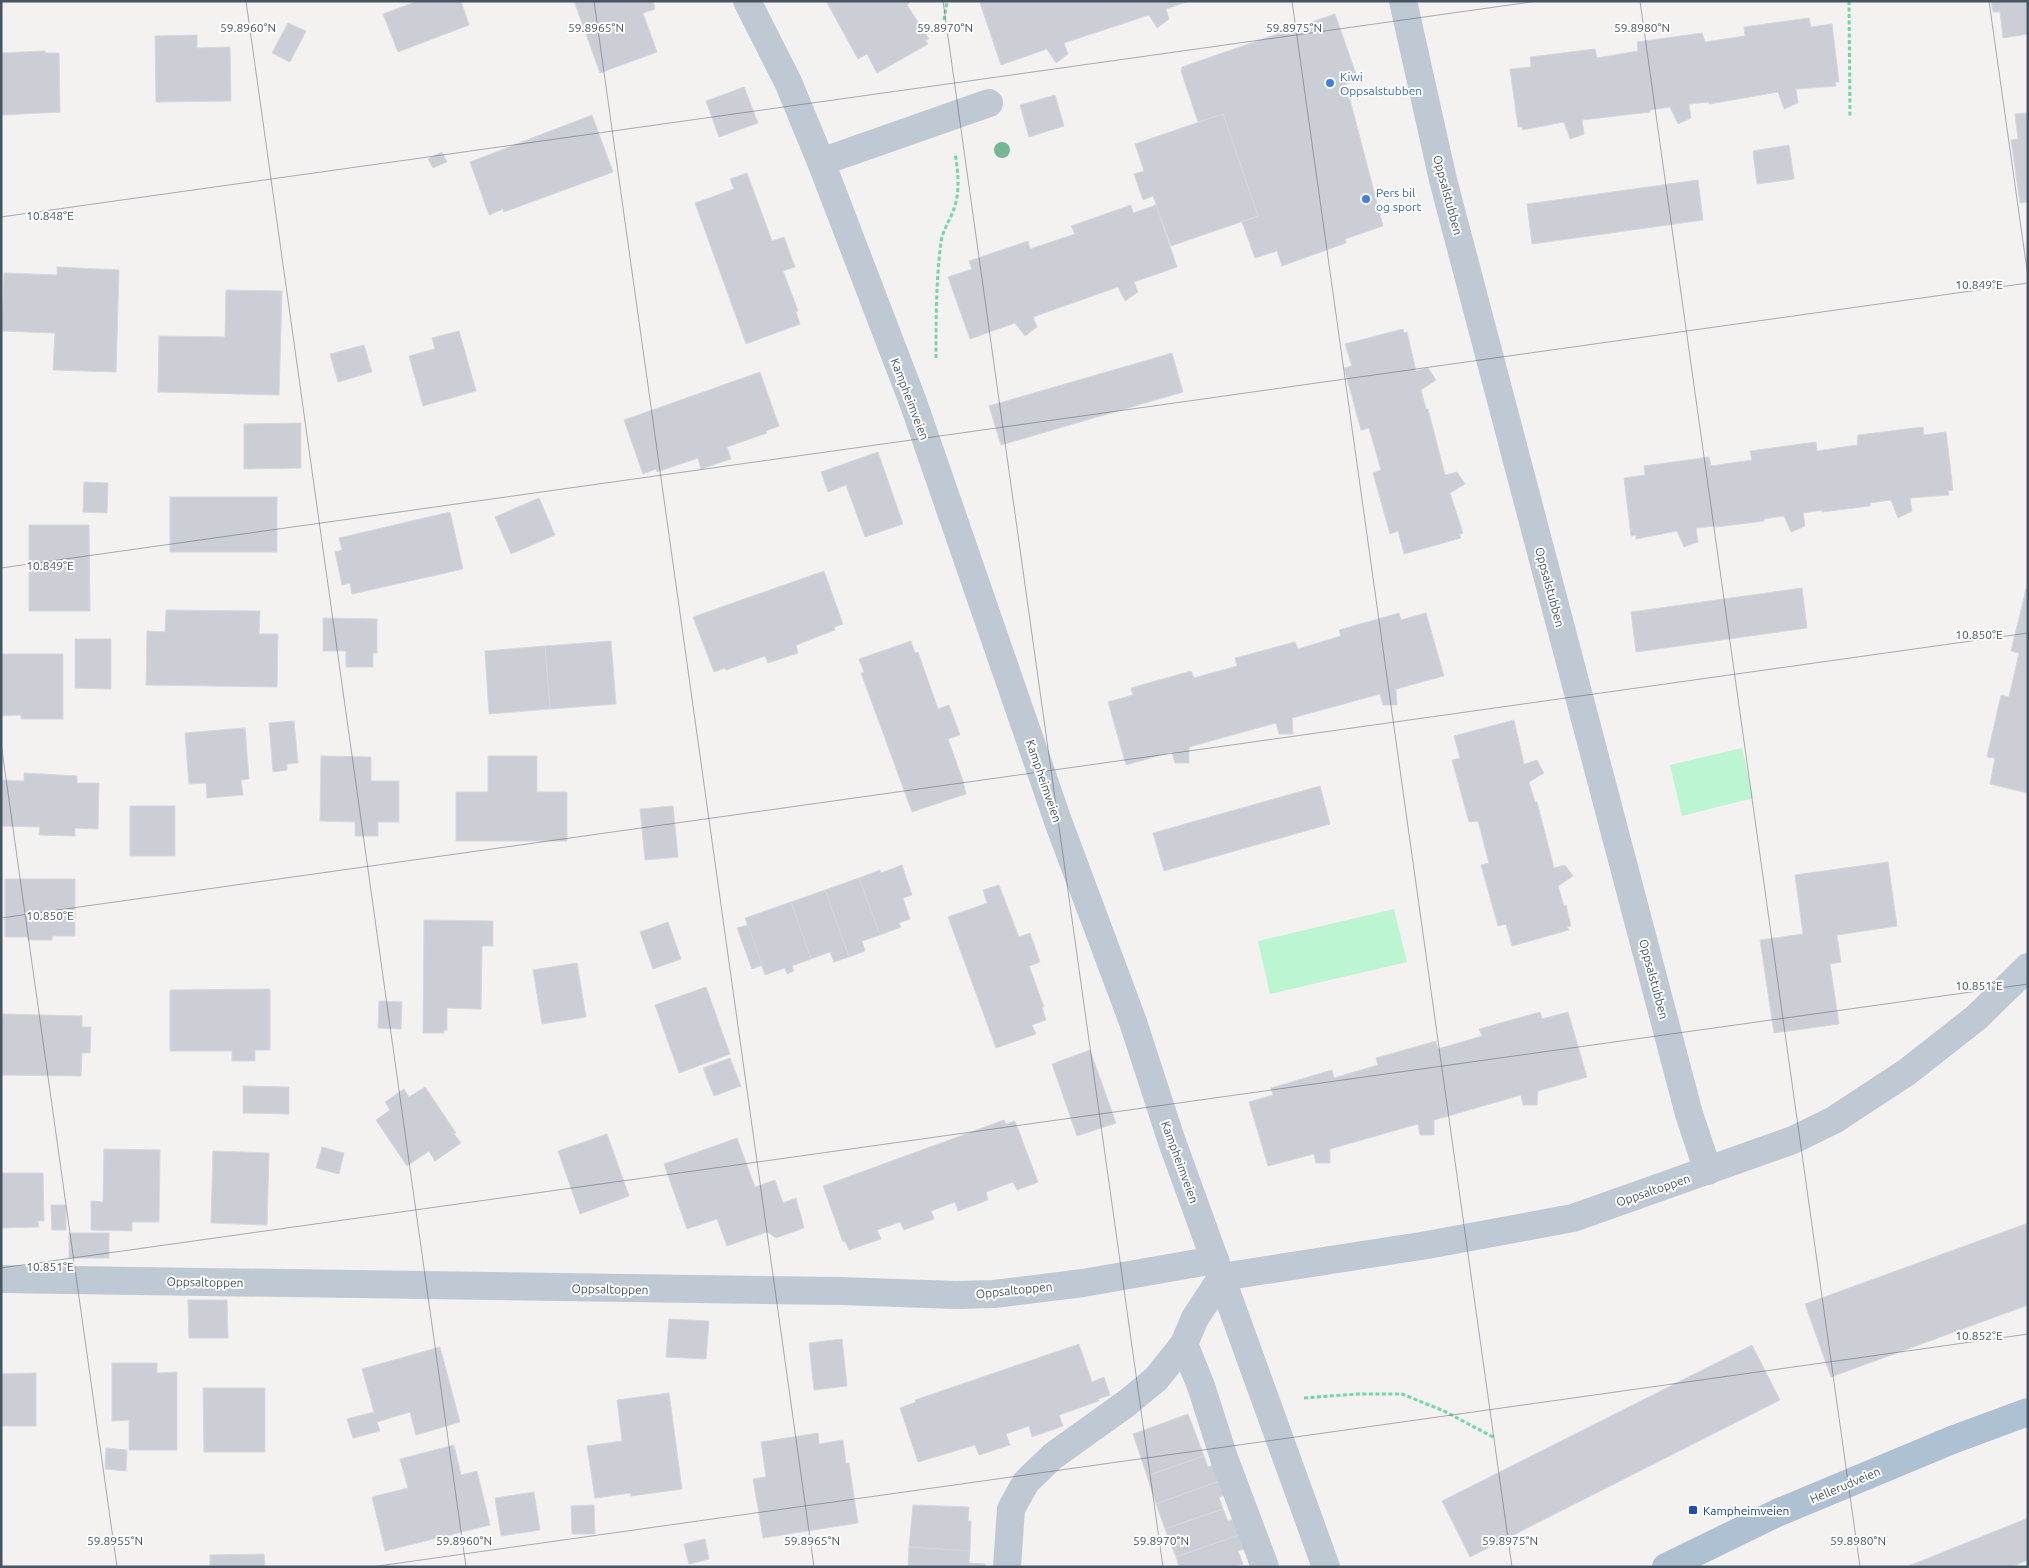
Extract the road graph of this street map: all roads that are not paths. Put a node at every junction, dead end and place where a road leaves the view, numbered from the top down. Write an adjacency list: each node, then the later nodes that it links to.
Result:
1 (748, 1): 4 (street, Kampheimveien)
2 (1403, 1): 6 (street, Oppsalstubben)
3 (989, 103): 4 (street)
4 (821, 162): 7 (street, Kampheimveien)
5 (2028, 967): 6 (street, Oppsaltoppen)
6 (1708, 1171): 7 (street, Oppsaltoppen)
7 (1219, 1269): 8 (street, Oppsaltoppen); 9 (street); 13 (street, Kampheimveien)
8 (1, 1279)
9 (1184, 1344): 11 (street); 12 (street)
10 (2028, 1412): 14 (main road, Hellerudveien)
11 (1007, 1567)
12 (1264, 1567)
13 (1326, 1567)
14 (1666, 1567)

